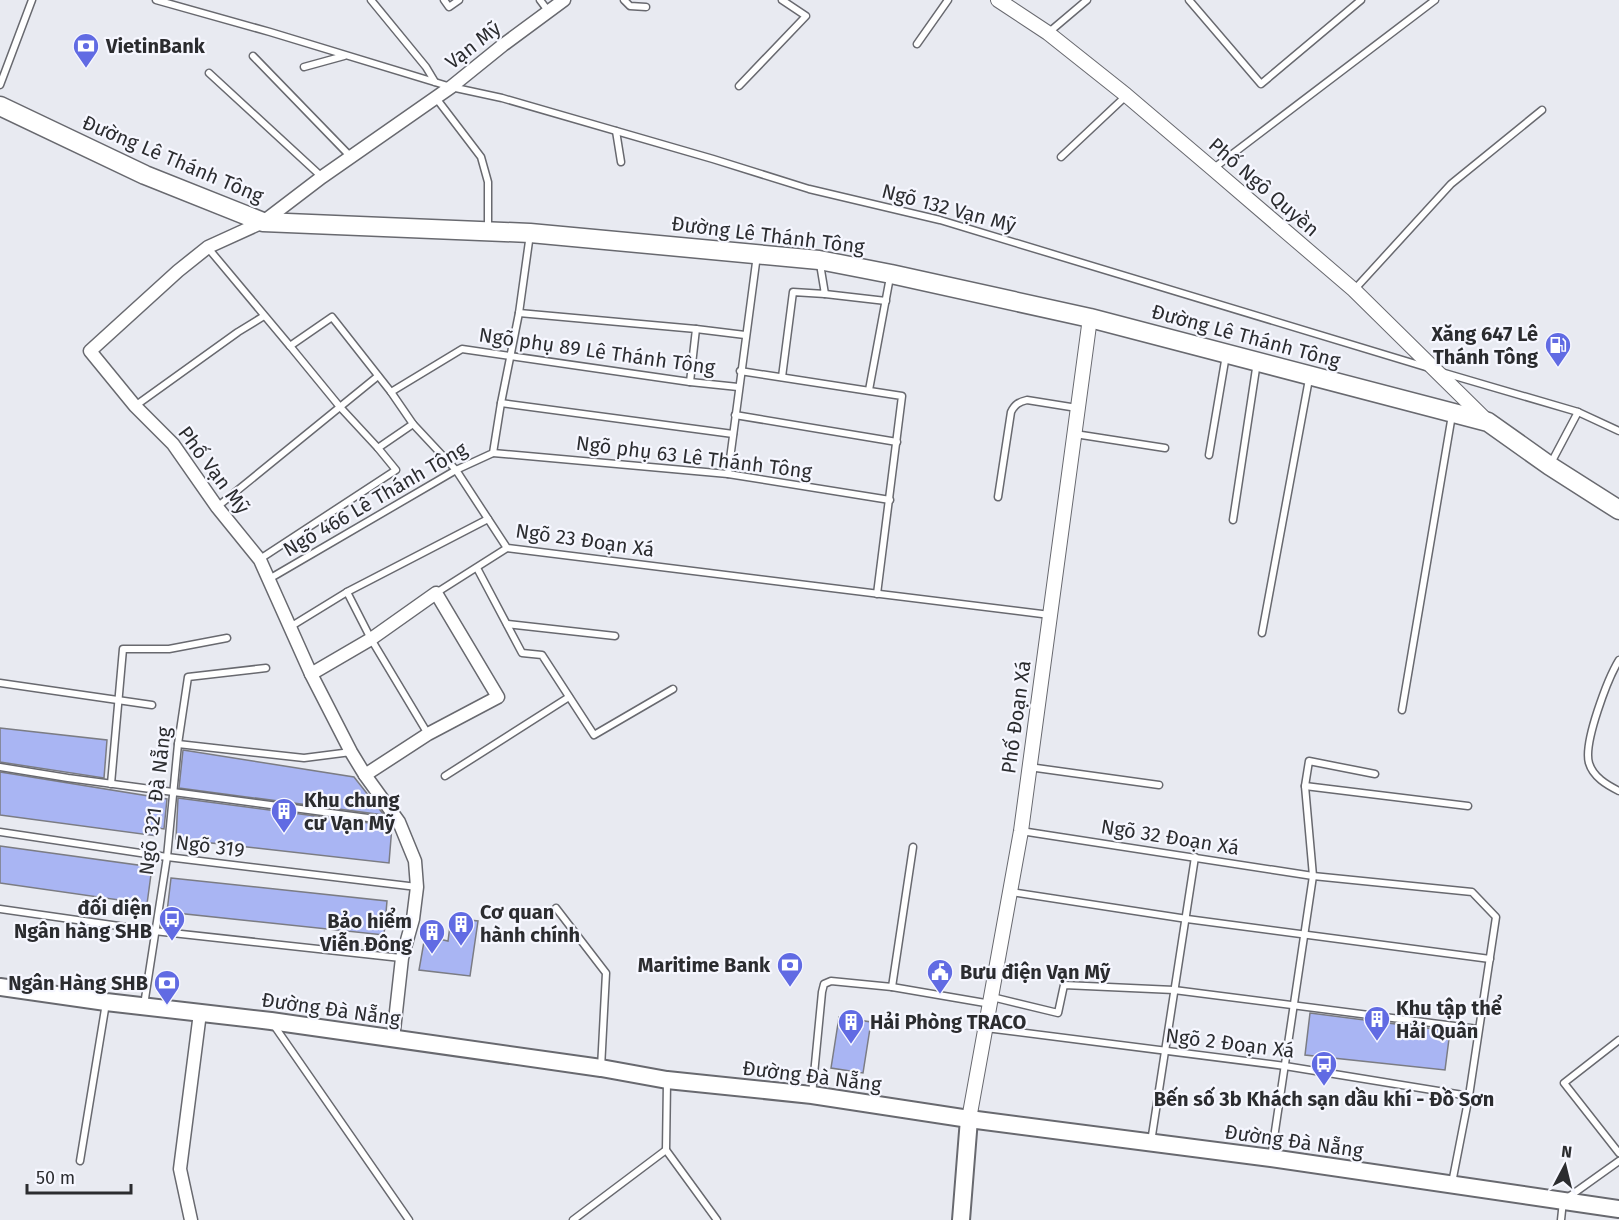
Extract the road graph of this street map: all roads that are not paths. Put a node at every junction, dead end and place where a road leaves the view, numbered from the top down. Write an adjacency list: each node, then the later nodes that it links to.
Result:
1 (32, 0): 25 (lane)
2 (156, 0): 21 (lane, Ngõ 132 Vạn Mỹ)
3 (371, 0): 24 (lane)
4 (444, 0): 5 (lane)
5 (459, 0)
6 (540, 0): 17 (lane)
7 (564, 0): 17 (street)
8 (624, 0): 16 (lane)
9 (782, 0): 26 (lane)
10 (948, 0): 19 (lane)
11 (998, 0): 18 (street, Phố Ngô Quyền)
12 (1087, 0): 18 (lane)
13 (1189, 0): 14 (lane)
14 (1361, 0)
15 (1435, 0): 36 (lane)
16 (646, 8)
17 (549, 12): 27 (street, Vạn Mỹ)
18 (1048, 33): 28 (street, Phố Ngô Quyền)
19 (916, 44)
20 (253, 56): 33 (lane)
21 (346, 56): 22 (lane); 24 (lane, Ngõ 132 Vạn Mỹ)
22 (304, 67)
23 (209, 73): 37 (lane)
24 (436, 82): 27 (lane, Ngõ 132 Vạn Mỹ)
25 (0, 85)
26 (739, 86)
27 (451, 87): 29 (street, Phố Vạn Mỹ); 32 (lane, Ngõ 132 Vạn Mỹ)
28 (1126, 95): 34 (lane); 36 (street, Phố Ngô Quyền)
29 (436, 98): 33 (street, Phố Vạn Mỹ); 39 (lane)
30 (0, 106): 38 (main road, Đường Lê Thánh Tông)
31 (1542, 110): 45 (lane)
32 (616, 131): 35 (lane); 57 (lane, Ngõ 132 Vạn Mỹ)
33 (352, 157): 37 (street, Phố Vạn Mỹ)
34 (1061, 158)
35 (621, 162)
36 (1213, 169): 45 (street, Phố Ngô Quyền)
37 (322, 177): 38 (street, Phố Vạn Mỹ)
38 (262, 222): 39 (main road, Đường Lê Thánh Tông); 41 (street, Phố Vạn Mỹ)
39 (488, 232): 40 (main road, Đường Lê Thánh Tông)
40 (530, 233): 42 (main road, Đường Lê Thánh Tông); 48 (lane, Ngõ 466 Lê Thánh Tông)
41 (208, 248): 49 (lane); 67 (street, Phố Vạn Mỹ)
42 (757, 254): 43 (main road, Đường Lê Thánh Tông); 52 (lane)
43 (819, 260): 44 (main road, Đường Lê Thánh Tông); 46 (lane)
44 (891, 274): 47 (lane); 50 (main road, Đường Lê Thánh Tông)
45 (1354, 290): 57 (street, Phố Ngô Quyền)
46 (825, 294): 47 (lane); 61 (lane)
47 (886, 300): 64 (lane)
48 (519, 313): 51 (lane); 55 (lane, Ngõ 466 Lê Thánh Tông)
49 (264, 316): 53 (lane); 67 (lane)
50 (1090, 318): 54 (main road, Đường Lê Thánh Tông); 69 (street, Phố Đoạn Xá)
51 (696, 329): 52 (lane); 62 (lane)
52 (746, 335): 58 (lane)
53 (290, 346): 60 (lane, Ngõ 23 Đoạn Xá); 68 (lane)
54 (1227, 354): 56 (main road, Đường Lê Thánh Tông); 82 (lane)
55 (509, 357): 62 (lane, Ngõ phụ 89 Lê Thánh Tông); 65 (lane, Ngõ phụ 89 Lê Thánh Tông); 66 (lane, Ngõ 466 Lê Thánh Tông)
56 (1257, 362): 59 (main road, Đường Lê Thánh Tông); 91 (lane)
57 (1436, 370): 71 (lane, Ngõ 132 Vạn Mỹ); 73 (street, Phố Ngô Quyền)
58 (740, 371): 61 (lane, Ngõ phụ 89 Lê Thánh Tông); 63 (lane)
59 (1310, 375): 70 (main road, Đường Lê Thánh Tông); 102 (lane)
60 (378, 376): 65 (lane, Ngõ 23 Đoạn Xá); 68 (lane)
61 (782, 377): 64 (lane, Ngõ phụ 89 Lê Thánh Tông)
62 (690, 382): 63 (lane, Ngõ phụ 89 Lê Thánh Tông)
63 (738, 387): 72 (lane)
64 (869, 390): 78 (lane, Ngõ phụ 89 Lê Thánh Tông)
65 (391, 392): 74 (lane, Ngõ 23 Đoạn Xá)
66 (501, 403): 76 (lane); 81 (lane, Ngõ 466 Lê Thánh Tông)
67 (135, 406): 88 (street, Phố Vạn Mỹ)
68 (340, 407): 79 (lane); 88 (lane)
69 (1078, 408): 77 (street, Phố Đoạn Xá); 86 (lane)
70 (1453, 412): 73 (main road, Đường Lê Thánh Tông); 114 (lane)
71 (1578, 412): 75 (lane, Ngõ 132 Vạn Mỹ); 83 (lane)
72 (735, 415): 76 (lane); 78 (lane)
73 (1488, 422): 83 (main road, Đường Lê Thánh Tông)
74 (413, 424): 79 (lane); 84 (lane, Ngõ 23 Đoạn Xá)
75 (1619, 431)
76 (733, 434): 85 (lane)
77 (1075, 434): 80 (lane); 99 (street, Phố Đoạn Xá)
78 (897, 442): 87 (lane, Ngõ phụ 89 Lê Thánh Tông)
79 (378, 448): 93 (lane)
80 (1165, 448)
81 (493, 453): 84 (lane, Ngõ 466 Lê Thánh Tông); 85 (lane, Ngõ phụ 63 Lê Thánh Tông)
82 (1209, 455)
83 (1550, 466): 89 (main road, Đường Lê Thánh Tông)
84 (456, 470): 90 (lane, Ngõ 23 Đoạn Xá); 95 (lane, Ngõ 466 Lê Thánh Tông)
85 (728, 474): 87 (lane, Ngõ phụ 63 Lê Thánh Tông)
86 (998, 498)
87 (890, 500): 98 (lane, Ngõ phụ 89 Lê Thánh Tông)
88 (217, 507): 93 (street, Phố Vạn Mỹ)
89 (1619, 510)
90 (488, 519): 92 (lane, Ngõ 23 Đoạn Xá); 96 (lane)
91 (1233, 520)
92 (507, 548): 94 (lane); 98 (lane, Ngõ 23 Đoạn Xá)
93 (260, 560): 95 (street, Phố Vạn Mỹ)
94 (477, 568): 97 (lane); 100 (lane)
95 (269, 579): 101 (street, Phố Vạn Mỹ)
96 (347, 592): 101 (lane); 105 (lane)
97 (436, 593): 105 (street); 115 (street)
98 (878, 594): 99 (lane, Ngõ 23 Đoạn Xá)
99 (1051, 615): 119 (street, Phố Đoạn Xá)
100 (507, 624): 103 (lane); 111 (lane)
101 (290, 627): 108 (street, Phố Vạn Mỹ)
102 (1262, 633)
103 (615, 636)
104 (227, 638): 112 (lane)
105 (371, 639): 108 (street); 115 (lane)
106 (1619, 660): 126 (lane)
107 (266, 668): 116 (lane, Ngõ 321 Đà Nẵng)
108 (311, 674): 117 (street, Phố Vạn Mỹ)
109 (0, 683): 112 (lane)
110 (673, 689): 111 (lane)
111 (569, 697): 122 (lane)
112 (119, 700): 113 (lane); 123 (lane)
113 (152, 705)
114 (1402, 710)
115 (428, 734): 121 (street)
116 (177, 744): 117 (lane); 127 (lane, Ngõ 321 Đà Nẵng)
117 (351, 752): 121 (street, Phố Vạn Mỹ)
118 (0, 767): 123 (lane)
119 (1029, 767): 124 (lane); 130 (street, Phố Đoạn Xá)
120 (1374, 774): 125 (lane)
121 (365, 775): 129 (street, Phố Vạn Mỹ)
122 (445, 776)
123 (111, 784): 127 (lane)
124 (1159, 785)
125 (1305, 786): 128 (lane); 135 (lane)
126 (1619, 791)
127 (173, 793): 129 (lane); 133 (lane, Ngõ 321 Đà Nẵng)
128 (1468, 806)
129 (399, 822): 136 (street, Phố Vạn Mỹ)
130 (1021, 831): 134 (lane, Ngõ 32 Đoạn Xá); 137 (street, Phố Đoạn Xá)
131 (0, 832): 133 (lane, Ngõ 319)
132 (913, 847): 146 (lane)
133 (167, 857): 136 (lane, Ngõ 319); 141 (lane, Ngõ 321 Đà Nẵng)
134 (1195, 857): 135 (lane, Ngõ 32 Đoạn Xá); 140 (lane)
135 (1313, 876): 142 (lane); 144 (lane, Ngõ 32 Đoạn Xá)
136 (417, 887): 143 (street, Phố Vạn Mỹ)
137 (1010, 892): 140 (lane); 148 (street, Phố Đoạn Xá)
138 (556, 908): 160 (lane)
139 (0, 909): 141 (lane)
140 (1187, 919): 142 (lane); 147 (lane)
141 (154, 931): 143 (lane); 150 (lane, Ngõ 321 Đà Nẵng)
142 (1305, 934): 144 (lane); 151 (lane)
143 (402, 958): 156 (street, Phố Vạn Mỹ)
144 (1490, 959): 155 (lane)
145 (0, 987): 149 (main road, Đường Đà Nẵng)
146 (892, 987): 148 (lane); 162 (lane)
147 (1174, 990): 148 (lane); 151 (lane); 158 (lane)
148 (992, 1000): 154 (street, Phố Đoạn Xá)
149 (106, 1002): 150 (main road, Đường Đà Nẵng); 169 (lane)
150 (144, 1005): 152 (main road, Đường Đà Nẵng)
151 (1293, 1005): 155 (lane); 159 (lane)
152 (200, 1013): 153 (main road, Đường Đà Nẵng); 174 (street)
153 (271, 1021): 156 (main road, Đường Đà Nẵng); 175 (lane)
154 (986, 1028): 158 (lane, Ngõ 2 Đoạn Xá); 164 (street, Phố Đoạn Xá)
155 (1478, 1029): 163 (lane)
156 (393, 1039): 160 (main road, Đường Đà Nẵng)
157 (1619, 1040): 167 (lane)
158 (1166, 1052): 159 (lane, Ngõ 2 Đoạn Xá); 165 (lane)
159 (1285, 1066): 163 (lane, Ngõ 2 Đoạn Xá); 168 (lane)
160 (601, 1068): 161 (main road, Đường Đà Nẵng)
161 (668, 1080): 162 (main road, Đường Đà Nẵng); 166 (lane)
162 (812, 1095): 164 (main road, Đường Đà Nẵng)
163 (1469, 1096): 171 (lane)
164 (969, 1119): 165 (main road, Đường Đà Nẵng); 178 (main road)
165 (1151, 1143): 168 (main road, Đường Đà Nẵng)
166 (666, 1150): 176 (lane); 177 (lane)
167 (1619, 1153)
168 (1271, 1158): 171 (main road, Đường Đà Nẵng)
169 (80, 1161)
170 (1619, 1161): 172 (lane)
171 (1452, 1183): 172 (main road, Đường Đà Nẵng)
172 (1563, 1201): 173 (main road, Đường Đà Nẵng); 179 (lane)
173 (1619, 1209)
174 (191, 1220)
175 (408, 1220)
176 (573, 1220)
177 (717, 1220)
178 (962, 1220)
179 (1561, 1220)

